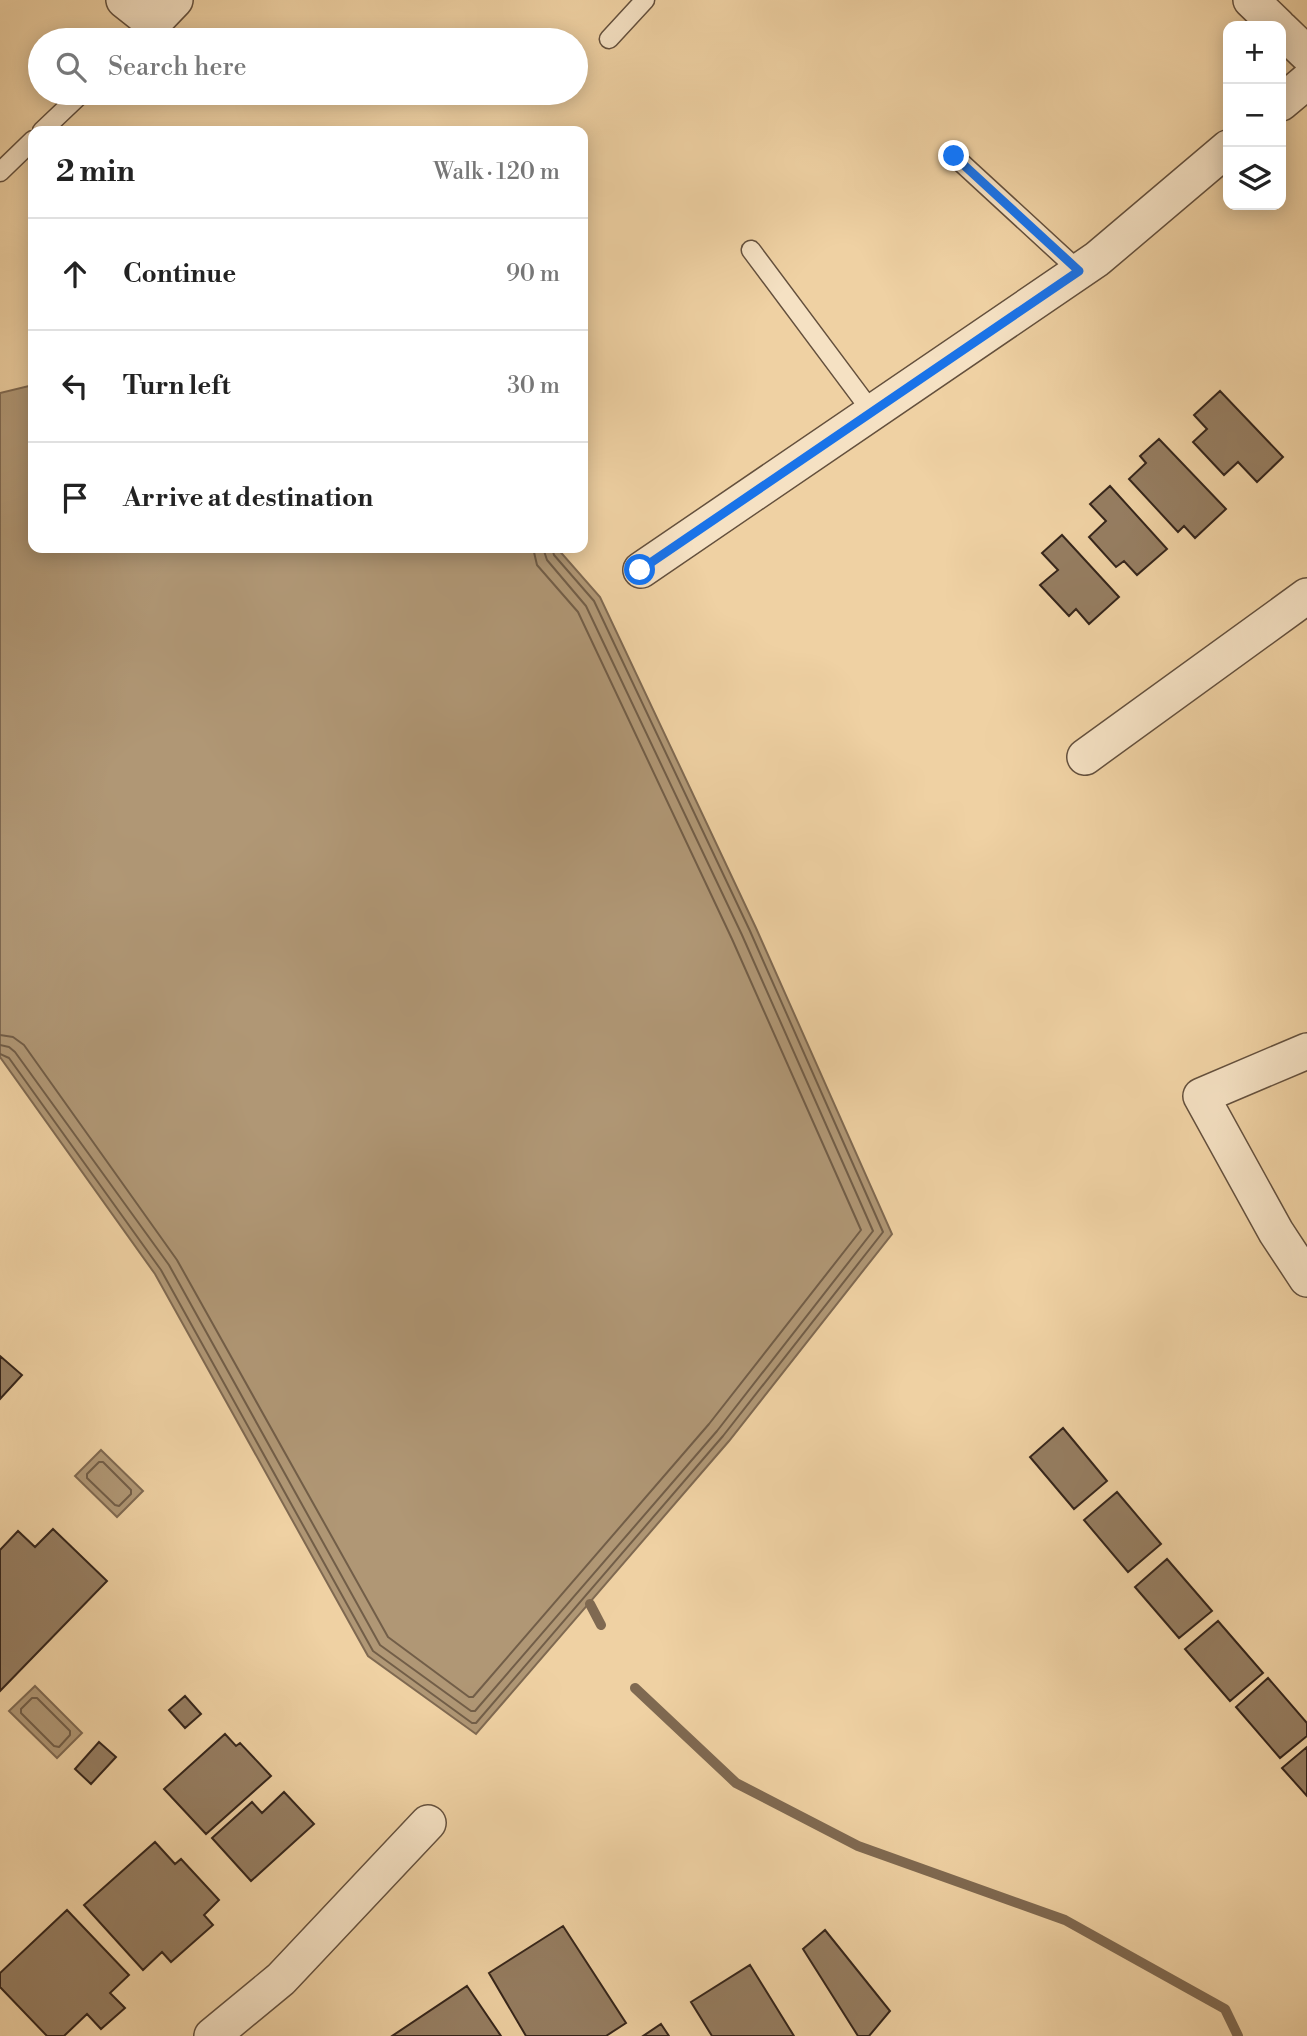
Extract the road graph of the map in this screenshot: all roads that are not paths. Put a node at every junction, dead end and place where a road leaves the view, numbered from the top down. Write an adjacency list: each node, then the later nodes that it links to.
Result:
1 (124, 0): 4 (street)
2 (645, 0): 7 (lane)
3 (1251, 0): 5 (street)
4 (158, 18)
5 (1274, 21)
6 (1286, 33): 8 (street)
7 (609, 39)
8 (1307, 54)
9 (1307, 81): 10 (street)
10 (1286, 99)
11 (69, 105): 12 (lane)
12 (47, 126)
13 (28, 145): 16 (lane)
14 (1223, 152): 18 (street)
15 (954, 156): 18 (lane)
16 (0, 173)
17 (751, 250): 19 (lane)
18 (1079, 271): 19 (street)
19 (872, 412): 20 (street)
20 (640, 570)
21 (1307, 596): 22 (street)
22 (1085, 757)
23 (1307, 1051): 24 (street)
24 (1307, 1279)
25 (428, 1823): 26 (street)
26 (212, 2036)

